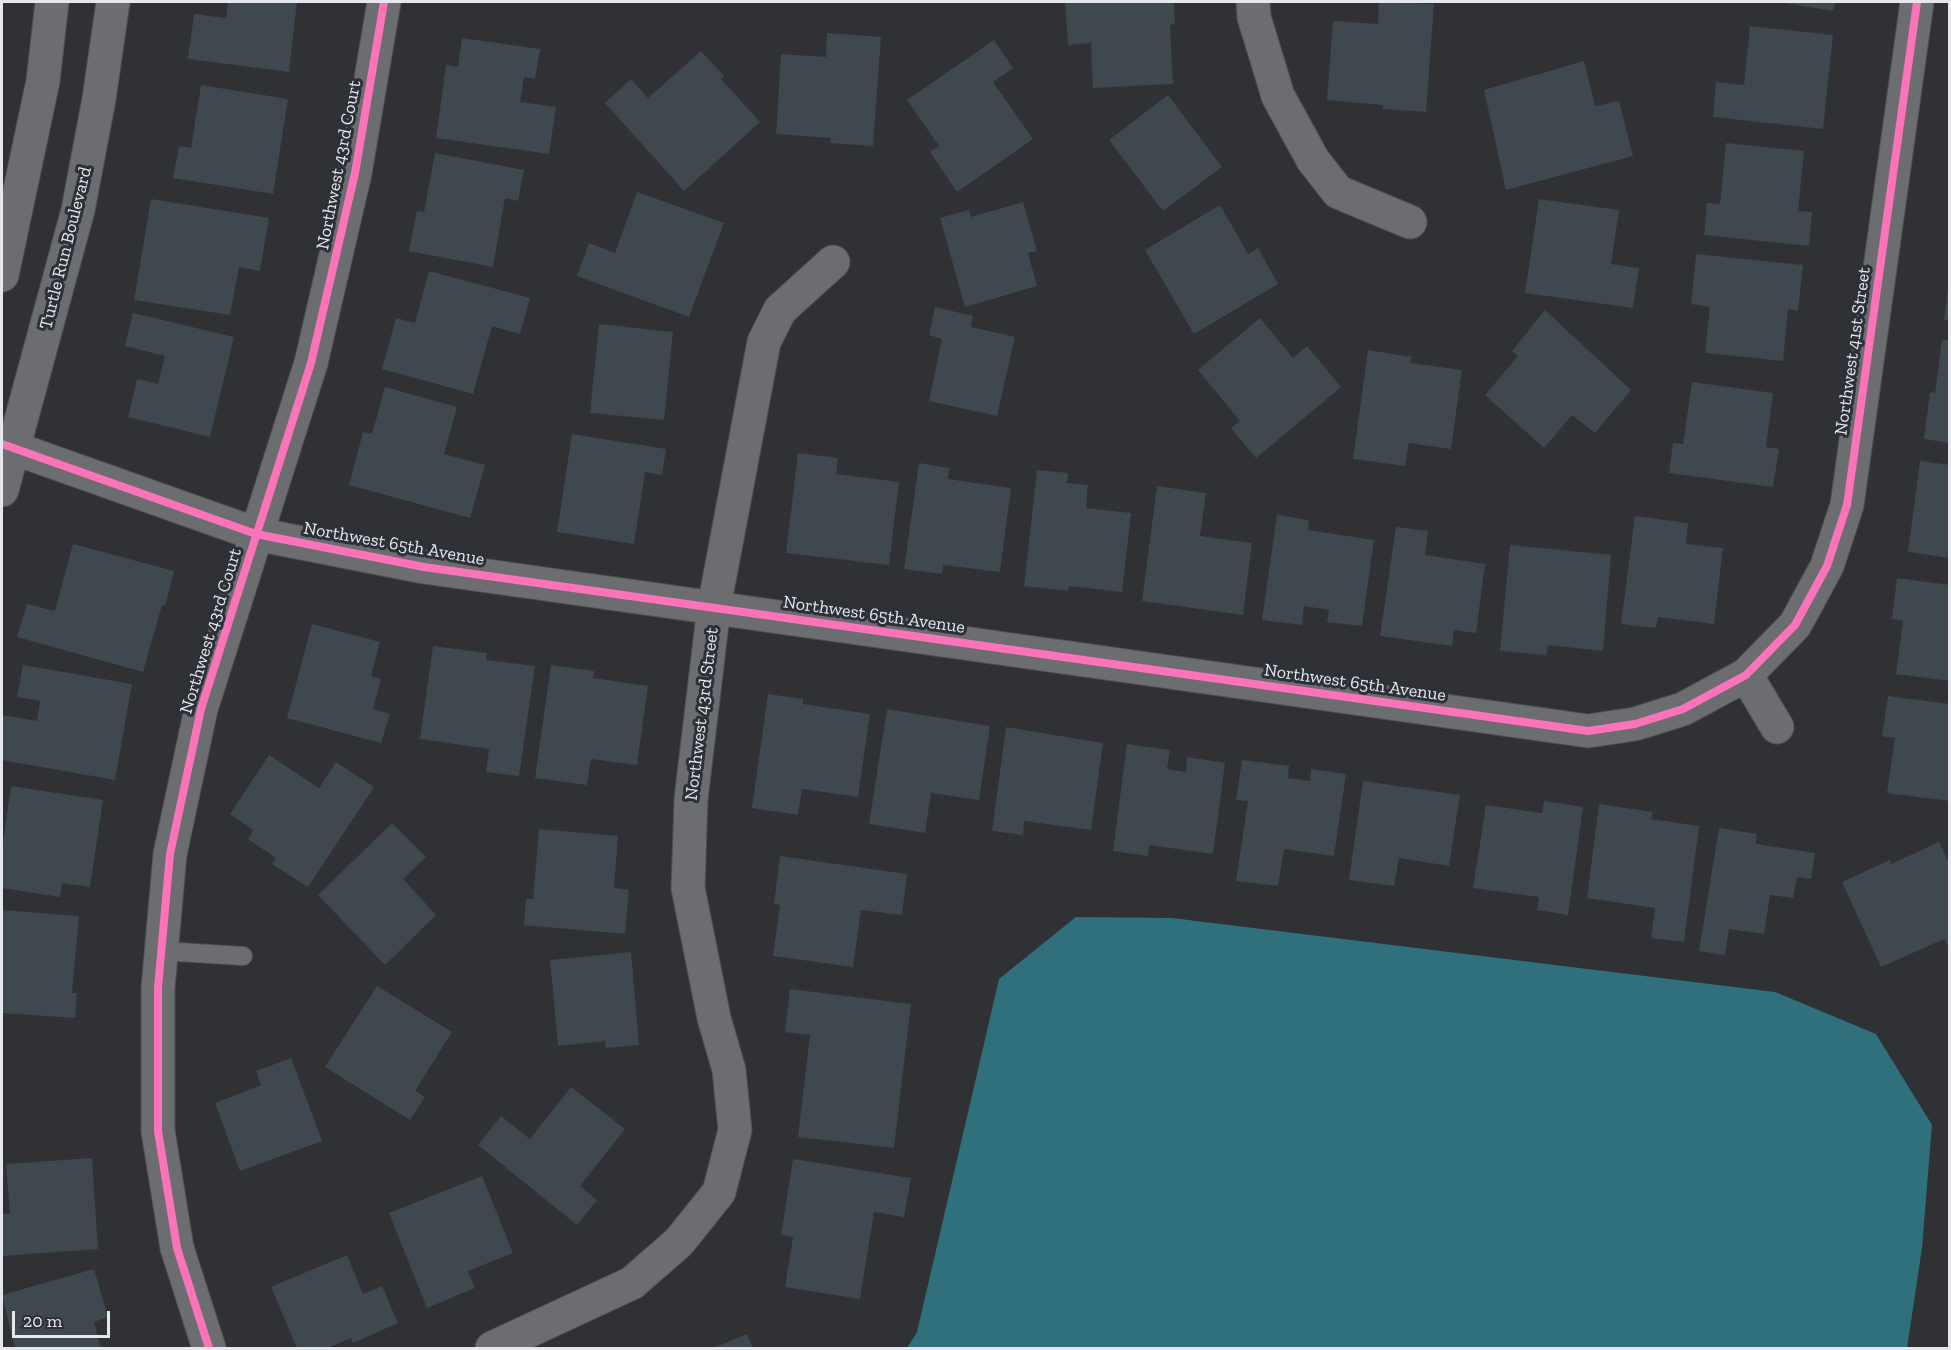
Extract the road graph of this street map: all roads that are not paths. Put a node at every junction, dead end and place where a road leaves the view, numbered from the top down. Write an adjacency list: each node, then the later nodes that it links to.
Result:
1 (52, 2): 8 (street)
2 (113, 2): 9 (street, Turtle Run Boulevard)
3 (384, 2): 11 (street, Northwest 43rd Court)
4 (1253, 2): 6 (street)
5 (1917, 2): 13 (street, Northwest 41st Street)
6 (1410, 222)
7 (833, 262): 12 (street, Northwest 43rd Street)
8 (2, 275)
9 (8, 447): 10 (street, Turtle Run Boulevard); 11 (street, Northwest 65th Avenue)
10 (2, 490)
11 (256, 534): 12 (street, Northwest 65th Avenue); 15 (street, Northwest 43rd Court)
12 (714, 607): 13 (street, Northwest 65th Avenue); 18 (street, Northwest 43rd Street)
13 (1746, 675): 14 (street)
14 (1777, 727)
15 (162, 951): 16 (lane); 17 (street, Northwest 43rd Court)
16 (243, 956)
17 (209, 1348)
18 (492, 1348)

